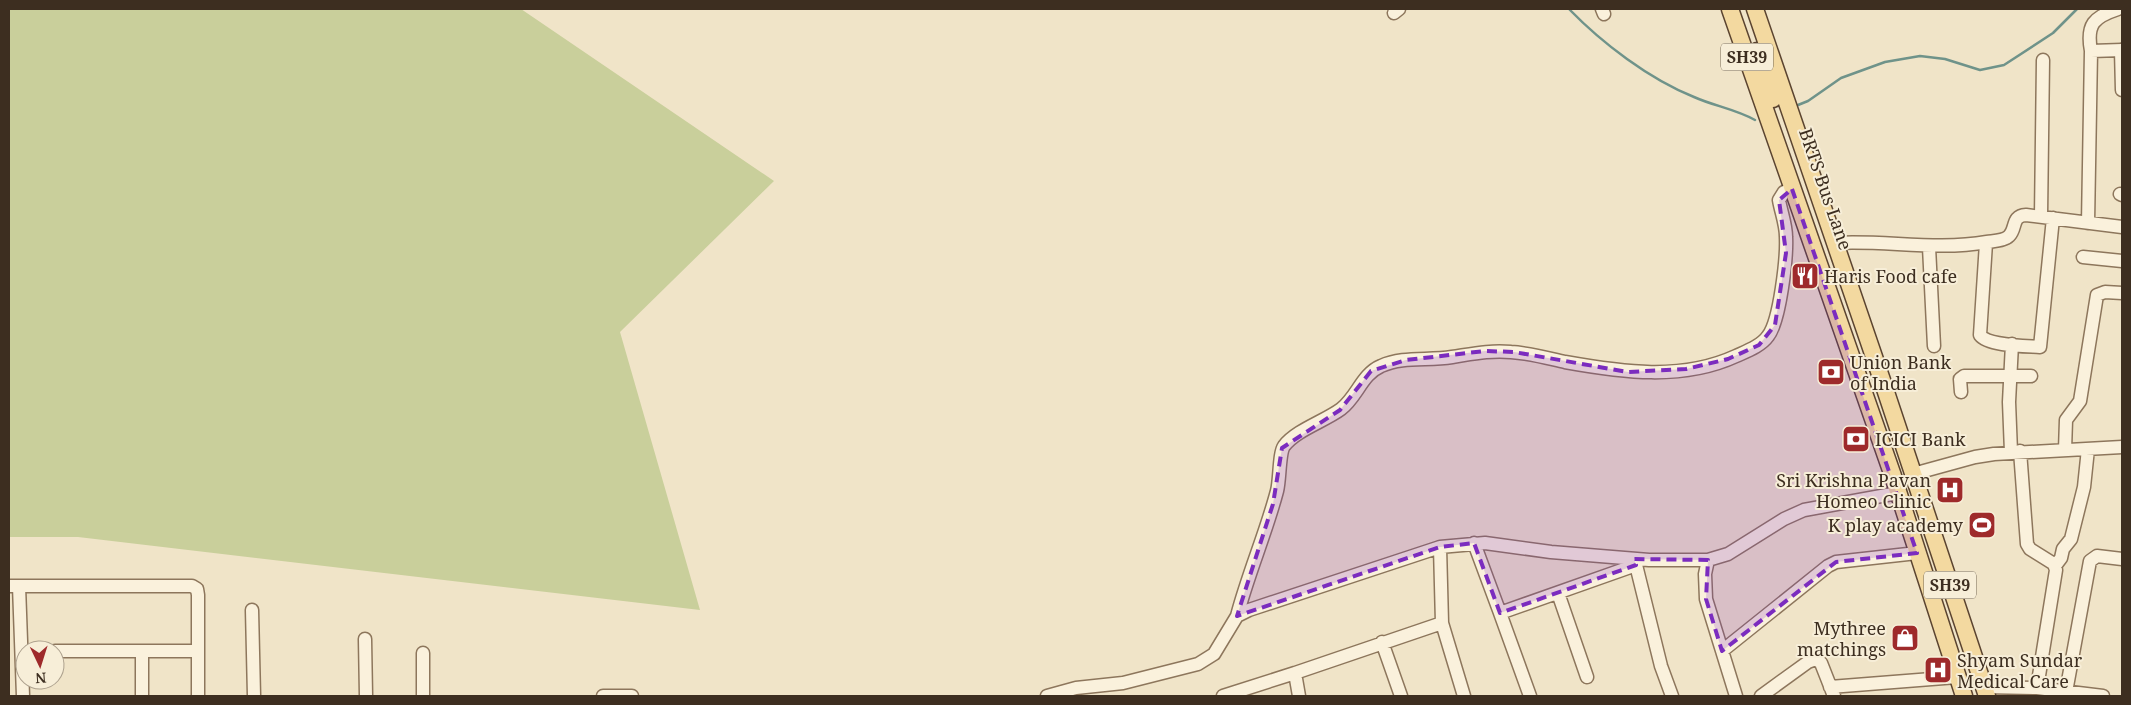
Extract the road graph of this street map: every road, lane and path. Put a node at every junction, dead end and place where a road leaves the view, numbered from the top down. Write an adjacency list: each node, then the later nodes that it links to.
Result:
1 (1730, 9): 9 (main road, SH39)
2 (1741, 9): 57 (main road, BRTS Bus Lane)
3 (1755, 9): 13 (main road, SH39)
4 (2118, 9): 6 (street)
5 (2122, 50): 6 (street); 8 (street)
6 (2091, 51): 11 (street)
7 (2043, 60): 10 (street)
8 (2122, 90)
9 (1792, 189): 29 (main road, SH39); 41 (street)
10 (2047, 217): 11 (street); 14 (street); 19 (street)
11 (2088, 223): 12 (street)
12 (2122, 227)
13 (1835, 243): 15 (street); 28 (main road, SH39)
14 (1986, 243): 15 (street); 19 (street)
15 (1929, 247): 20 (street)
16 (2083, 256): 17 (street)
17 (2122, 261)
18 (2122, 293): 26 (street)
19 (2012, 344): 21 (street)
20 (1934, 346)
21 (2010, 376): 22 (street); 23 (street); 27 (street)
22 (2031, 376)
23 (1961, 392)
24 (2122, 447): 25 (street)
25 (2088, 449): 26 (street); 36 (street)
26 (2065, 450): 27 (street)
27 (2015, 452): 28 (street); 36 (street)
28 (1913, 474): 57 (main road, SH39)
29 (1898, 494): 32 (main road, SH39); 34 (street)
30 (1474, 543): 31 (street); 35 (street); 40 (street)
31 (1440, 547): 41 (street); 42 (street)
32 (1917, 553): 49 (street); 53 (main road, SH39)
33 (2122, 558): 56 (street)
34 (1708, 560): 35 (street); 49 (street)
35 (1635, 562): 38 (street); 71 (street)
36 (2055, 566): 54 (street)
37 (14, 586): 44 (street); 48 (street)
38 (1558, 593): 40 (street); 52 (street)
39 (252, 610): 60 (street)
40 (1500, 613): 70 (street)
41 (1237, 616): 65 (street)
42 (1442, 623): 45 (street); 69 (street)
43 (365, 639): 61 (street)
44 (21, 640)
45 (1382, 642): 51 (street); 68 (street)
46 (65, 651): 47 (street)
47 (142, 651): 48 (street); 58 (street)
48 (198, 651): 59 (street)
49 (1722, 651): 72 (street)
50 (423, 653): 62 (street)
51 (1295, 673): 66 (street); 67 (street)
52 (1587, 677)
53 (1958, 677): 55 (street); 74 (main road, SH39)
54 (2037, 688): 56 (street); 57 (street)
55 (1832, 692): 73 (street)
56 (2066, 692): 75 (street)
57 (1981, 693)
58 (142, 696)
59 (198, 696)
60 (254, 696)
61 (366, 696)
62 (423, 696)
63 (603, 696): 64 (street)
64 (632, 696)
65 (1047, 696)
66 (1223, 696)
67 (1299, 696)
68 (1400, 696)
69 (1464, 696)
70 (1530, 696)
71 (1672, 696)
72 (1736, 696)
73 (1761, 696)
74 (1964, 696)
75 (2103, 696)

